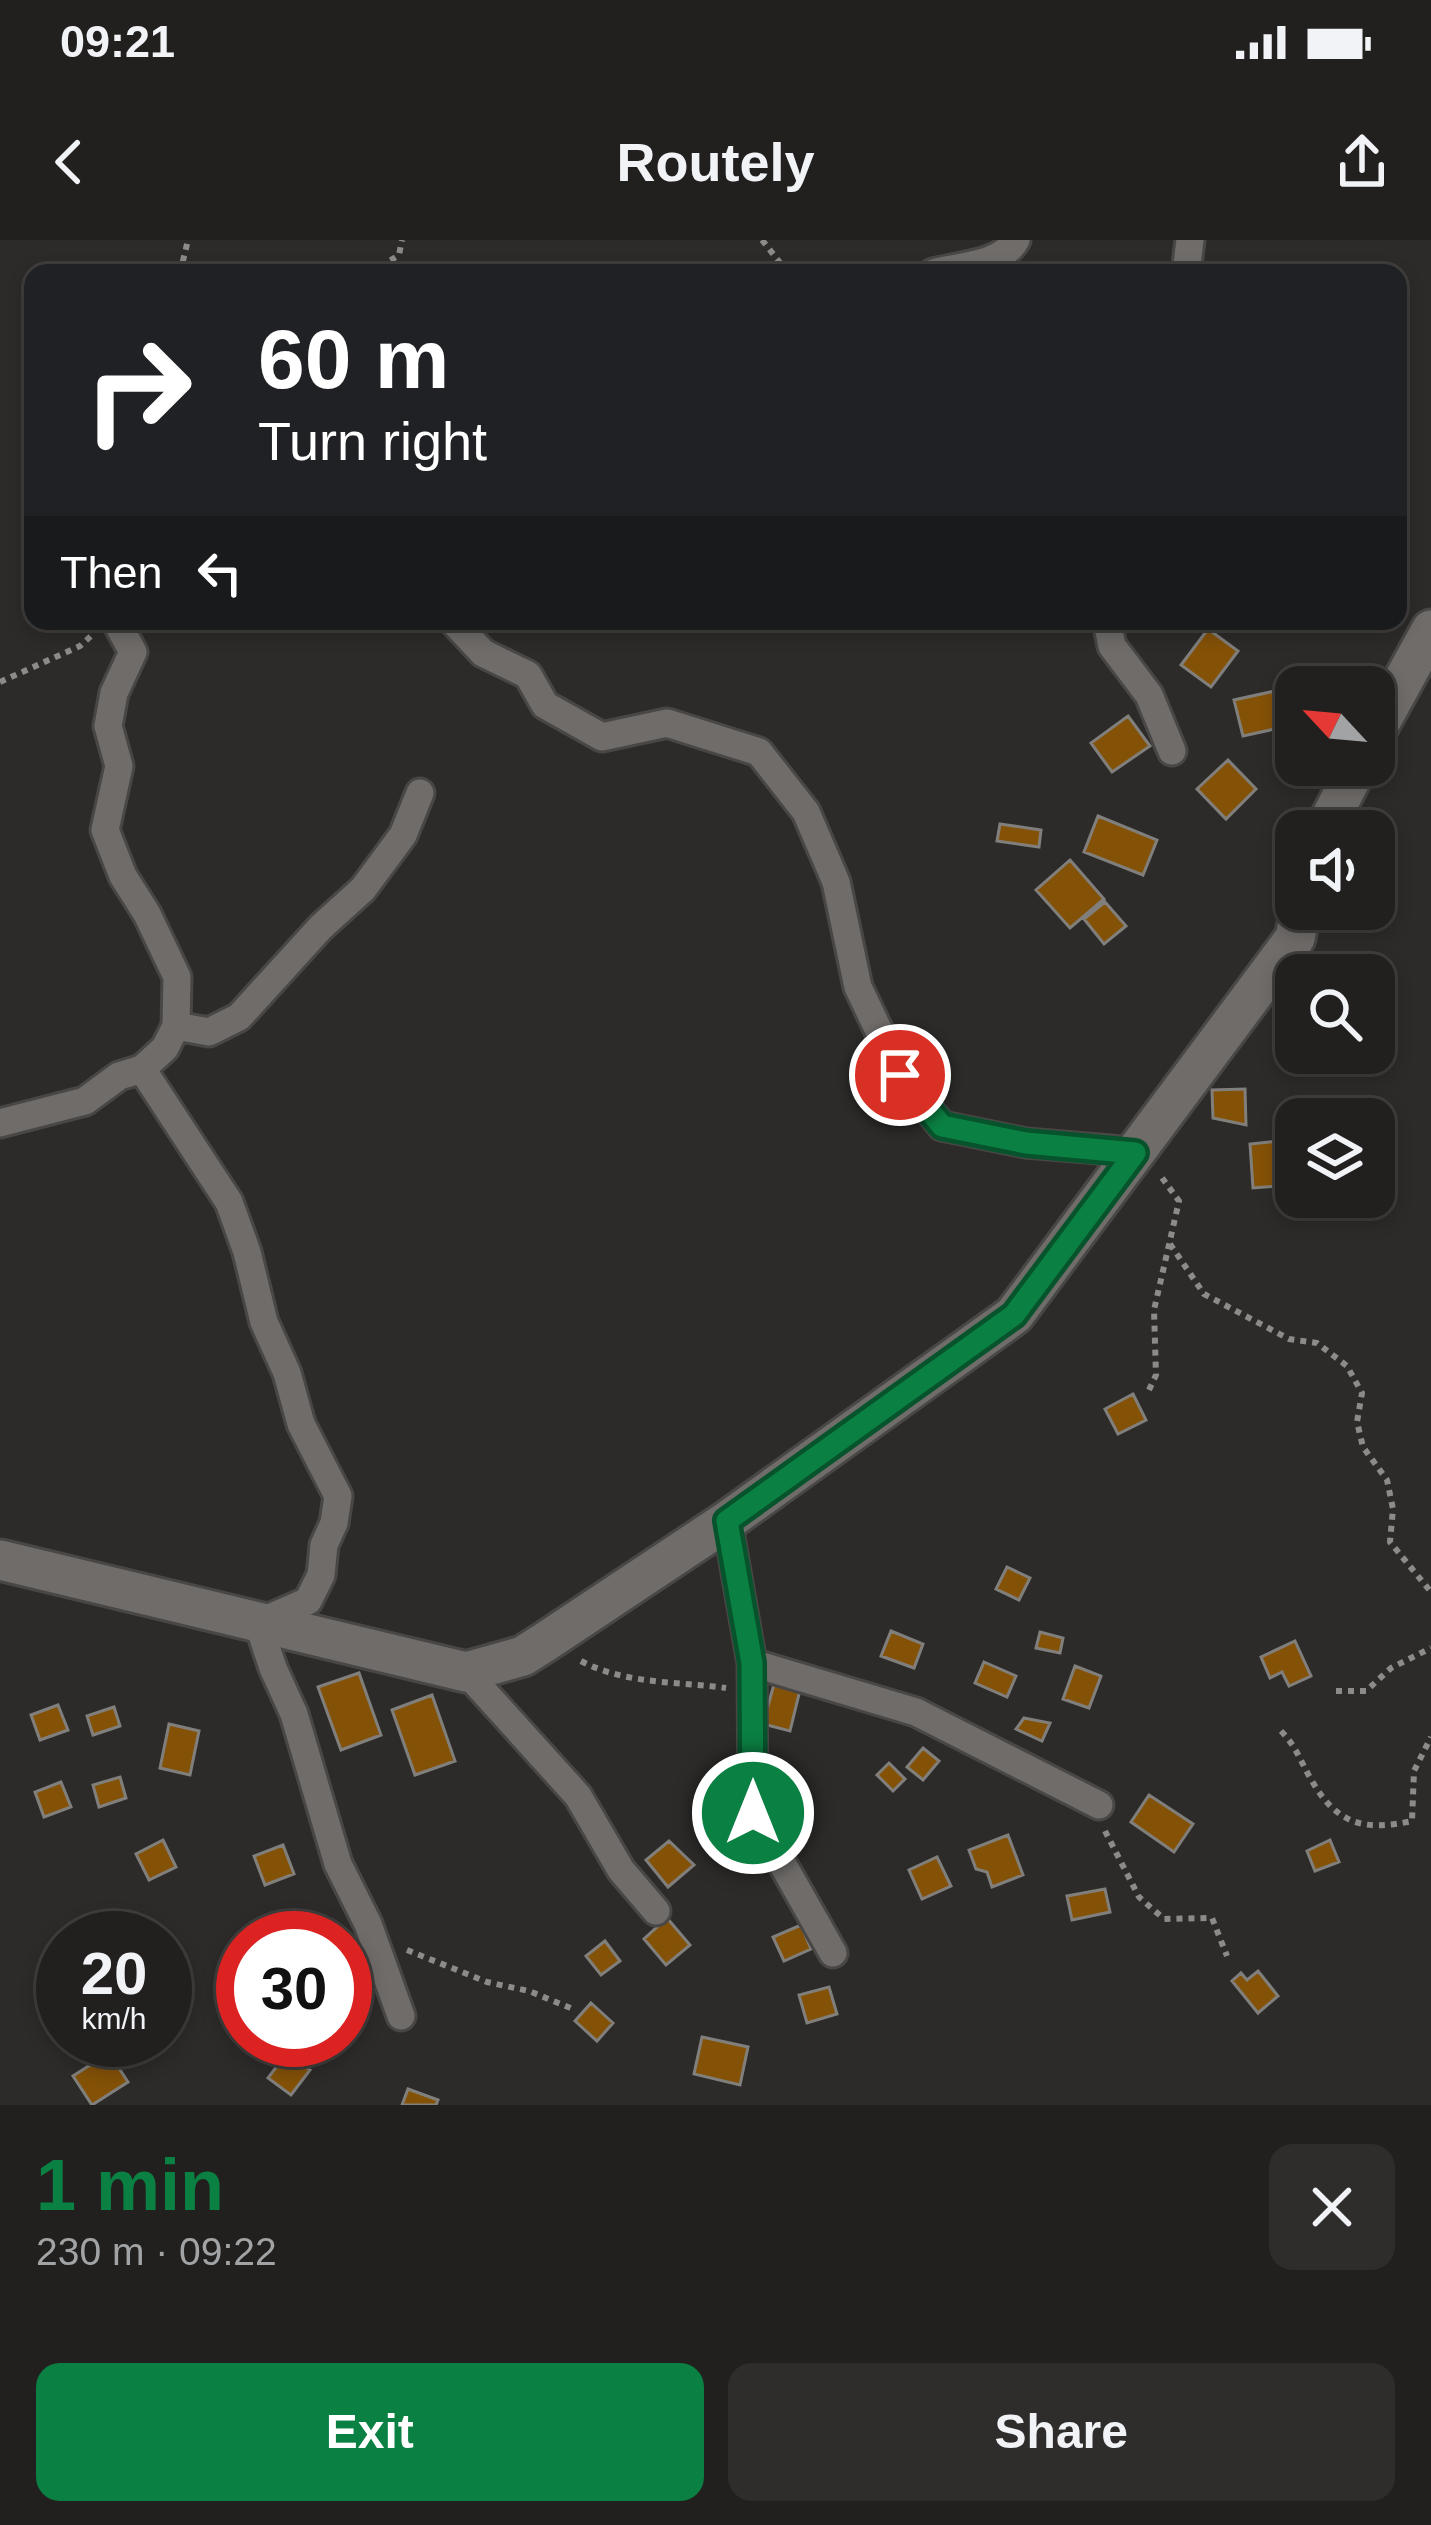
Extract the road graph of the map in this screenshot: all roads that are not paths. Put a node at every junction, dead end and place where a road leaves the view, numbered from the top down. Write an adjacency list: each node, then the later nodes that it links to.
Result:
1 (1016, 240): 2 (street)
2 (975, 264)
3 (108, 630): 11 (street)
4 (461, 630): 14 (street)
5 (1109, 630): 8 (street)
6 (1431, 630): 7 (street)
7 (1395, 696)
8 (1172, 751)
9 (420, 794): 11 (street)
10 (1297, 930): 14 (street)
11 (176, 1026): 12 (street)
12 (142, 1069): 13 (street); 17 (street)
13 (0, 1123)
14 (1135, 1153): 15 (street)
15 (727, 1521): 18 (street); 19 (street)
16 (0, 1560): 17 (street)
17 (258, 1623): 19 (street); 23 (street)
18 (752, 1663): 20 (street); 22 (street)
19 (466, 1672): 21 (street)
20 (1099, 1804)
21 (656, 1911)
22 (833, 1953)
23 (400, 2016)

